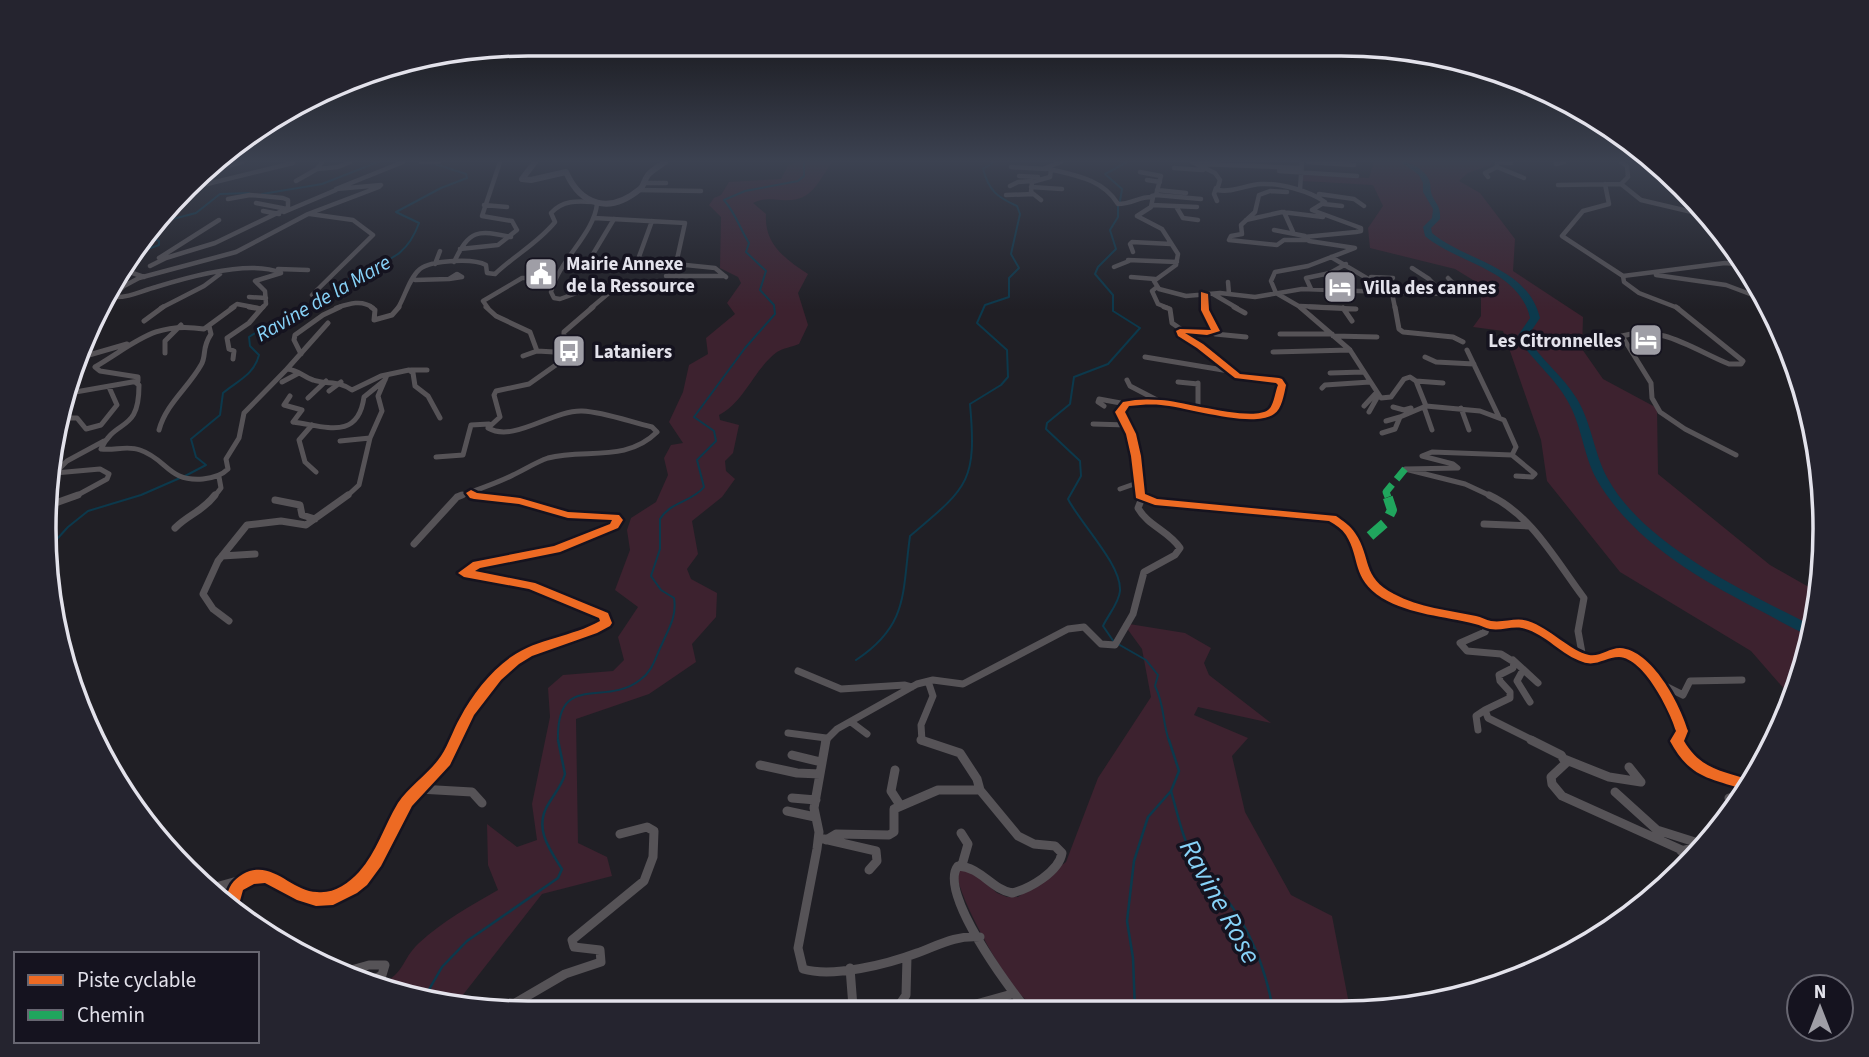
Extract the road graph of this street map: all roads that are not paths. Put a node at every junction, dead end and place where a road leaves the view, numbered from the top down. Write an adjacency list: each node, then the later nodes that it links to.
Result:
1 (270, 211): 11 (street)
2 (315, 211): 14 (street)
3 (483, 211): 26 (street)
4 (552, 211): 37 (street)
5 (597, 211): 16 (street)
6 (1143, 211): 28 (street)
7 (1179, 211): 18 (street)
8 (1255, 211): 20 (street)
9 (1316, 211): 15 (street)
10 (1583, 211): 51 (street)
11 (284, 212): 25 (street)
12 (1277, 212): 13 (street); 20 (street)
13 (1284, 212): 15 (street); 24 (street)
14 (308, 214): 47 (street); 69 (street)
15 (1332, 217): 27 (street)
16 (594, 218): 17 (street); 59 (street)
17 (614, 219): 21 (street); 21 (street)
18 (1198, 219)
19 (219, 220): 38 (street)
20 (1246, 220): 27 (street)
21 (652, 221): 49 (street)
22 (235, 228): 25 (street)
23 (1275, 230): 24 (street)
24 (1293, 232): 27 (street)
25 (229, 236): 38 (street)
26 (511, 237): 29 (street); 29 (street)
27 (1306, 238): 32 (street)
28 (1171, 244): 31 (street); 33 (street)
29 (460, 249): 37 (street)
30 (440, 251): 34 (street)
31 (1133, 252)
32 (1331, 257): 35 (street); 65 (street)
33 (1177, 262): 39 (street); 55 (street)
34 (435, 264): 37 (street); 56 (street)
35 (1346, 264): 50 (street); 63 (street)
36 (1731, 264): 46 (street)
37 (454, 265): 56 (street)
38 (150, 266): 47 (street)
39 (1114, 267)
40 (1412, 268): 45 (street)
41 (276, 269): 42 (street); 48 (street); 71 (street)
42 (307, 270)
43 (132, 271): 47 (street)
44 (1433, 271): 45 (street)
45 (1420, 273): 61 (street)
46 (1649, 273): 51 (street); 68 (street)
47 (143, 275): 62 (street)
48 (219, 275): 58 (street); 72 (street); 78 (street)
49 (666, 276)
50 (1367, 276): 53 (street); 64 (street)
51 (1623, 276): 158 (street)
52 (1131, 277): 55 (street)
53 (1393, 278)
54 (1448, 278): 61 (street)
55 (1155, 279): 60 (street)
56 (415, 280): 99 (street)
57 (1228, 282): 67 (street)
58 (175, 284)
59 (551, 287): 95 (street); 98 (street)
60 (1157, 287): 66 (street); 83 (street)
61 (1439, 288): 64 (street)
62 (121, 289)
63 (1311, 289): 64 (street); 65 (street)
64 (1388, 290): 91 (street)
65 (1276, 293): 67 (street); 73 (street)
66 (1208, 294): 67 (street); 77 (street); 84 (street)
67 (1229, 294)
68 (1751, 294)
69 (312, 295)
70 (249, 297): 71 (street)
71 (266, 298): 75 (street)
72 (116, 299)
73 (1300, 304): 74 (street); 87 (street)
74 (1343, 308): 76 (street); 79 (street)
75 (261, 309): 82 (street); 103 (street)
76 (1356, 309)
77 (1245, 313)
78 (144, 321)
79 (1352, 321)
80 (328, 323): 99 (street)
81 (181, 326): 82 (street); 92 (street); 97 (street)
82 (209, 326): 150 (street)
83 (1182, 330): 84 (street); 109 (street)
84 (1213, 333): 86 (street); 88 (street)
85 (1280, 334): 87 (street)
86 (1238, 335)
87 (1333, 335): 89 (street); 90 (street); 93 (street)
88 (1246, 337)
89 (1377, 337)
90 (1288, 338)
91 (1463, 342)
92 (133, 343): 100 (street); 117 (street)
93 (1350, 350): 96 (street); 111 (street)
94 (1467, 350): 105 (street)
95 (537, 351): 98 (street); 101 (street)
96 (1273, 352)
97 (165, 353)
98 (572, 353): 146 (street)
99 (301, 354): 106 (street)
100 (89, 355)
101 (523, 356)
102 (1145, 357): 109 (street)
103 (233, 359)
104 (1426, 359): 105 (street)
105 (1474, 364): 141 (street)
106 (287, 369): 110 (street); 164 (street)
107 (409, 370): 108 (street); 113 (street); 144 (street)
108 (427, 370)
109 (1230, 371): 136 (street)
110 (301, 372): 115 (street); 121 (street)
111 (1363, 372): 112 (street); 120 (street)
112 (1330, 373)
113 (387, 377): 118 (street); 148 (street); 154 (street)
114 (1127, 380): 130 (street)
115 (326, 381): 118 (street); 129 (street)
116 (1416, 381): 122 (street); 127 (street); 134 (street)
117 (135, 382): 123 (street); 155 (street)
118 (341, 382): 126 (street)
119 (1178, 382): 136 (street)
120 (1370, 382): 124 (street); 127 (street)
121 (282, 383)
122 (1443, 383)
123 (109, 387): 125 (street); 143 (street)
124 (1322, 388)
125 (77, 390)
126 (329, 391)
127 (1377, 395): 133 (street); 139 (street)
128 (290, 396): 138 (street)
129 (308, 398)
130 (1162, 402): 131 (street); 136 (street)
131 (1126, 404): 132 (street); 149 (street)
132 (1104, 406)
133 (1364, 406)
134 (1425, 406): 135 (street); 137 (street); 142 (street); 151 (street)
135 (1393, 407)
136 (1198, 408)
137 (1461, 408): 141 (street); 152 (street)
138 (300, 412): 140 (street); 148 (street)
139 (1369, 412)
140 (312, 414)
141 (1499, 416): 157 (street)
142 (1400, 417): 145 (street); 153 (street)
143 (69, 418)
144 (440, 418)
145 (1387, 421)
146 (489, 424): 159 (street); 167 (street)
147 (1093, 424): 149 (street)
148 (312, 425): 161 (street)
149 (1127, 425): 165 (street)
150 (159, 430)
151 (1432, 430)
152 (1469, 430)
153 (1382, 433)
154 (370, 438): 156 (street); 171 (street)
155 (105, 440): 160 (street); 164 (street)
156 (340, 441)
157 (1512, 455): 163 (street); 173 (street)
158 (1736, 455)
159 (436, 457)
160 (60, 468)
161 (316, 472)
162 (59, 475): 170 (street)
163 (1516, 476)
164 (219, 477): 174 (street)
165 (1137, 483): 166 (street); 168 (street)
166 (1121, 489)
167 (471, 493): 175 (street); 204 (street)
168 (1142, 498): 179 (street); 185 (street)
169 (275, 500): 171 (street)
170 (57, 503)
171 (316, 519): 177 (street)
172 (1484, 524): 173 (street)
173 (1529, 526): 180 (street)
174 (175, 528)
175 (414, 544)
176 (255, 554): 177 (street)
177 (222, 556): 178 (street)
178 (229, 621)
179 (1488, 625): 180 (street); 181 (street)
180 (1579, 655): 186 (street)
181 (1512, 659): 182 (street); 190 (street)
182 (1523, 670): 187 (street); 189 (street)
183 (798, 671): 188 (street)
184 (1742, 680): 186 (street)
185 (928, 681): 188 (street); 205 (street)
186 (1656, 681): 203 (street)
187 (1538, 683)
188 (912, 687): 191 (street)
189 (1530, 702)
190 (1485, 710): 192 (street); 197 (street)
191 (854, 724): 193 (street); 195 (street)
192 (1478, 730)
193 (867, 732)
194 (788, 733): 195 (street)
195 (827, 738): 198 (street)
196 (792, 755): 198 (street)
197 (1564, 759): 200 (street); 218 (street)
198 (821, 762): 202 (street)
199 (760, 765): 202 (street)
200 (1629, 766)
201 (895, 770): 210 (street)
202 (820, 774): 208 (street)
203 (1738, 783)
204 (419, 789): 209 (street); 222 (street)
205 (980, 790): 210 (street); 220 (street)
206 (1615, 792): 216 (street)
207 (792, 798): 208 (street)
208 (816, 800): 212 (street)
209 (482, 803)
210 (900, 805): 215 (street)
211 (787, 811): 212 (street)
212 (815, 817): 215 (street)
213 (961, 833): 220 (street)
214 (620, 834): 231 (street)
215 (822, 839): 221 (street); 228 (street)
216 (1694, 842)
217 (1687, 850): 218 (street)
218 (1679, 852): 219 (street)
219 (1684, 853)
220 (962, 865): 225 (street)
221 (869, 870)
222 (243, 880): 223 (street); 224 (street)
223 (220, 886)
224 (233, 897)
225 (980, 937): 226 (street); 230 (street)
226 (907, 957): 228 (street); 233 (street)
227 (357, 968): 229 (street)
228 (850, 968): 232 (street)
229 (379, 977)
230 (1012, 994): 234 (street); 235 (street)
231 (519, 1001)
232 (853, 1001)
233 (902, 1001)
234 (987, 1001)
235 (1019, 1001)

